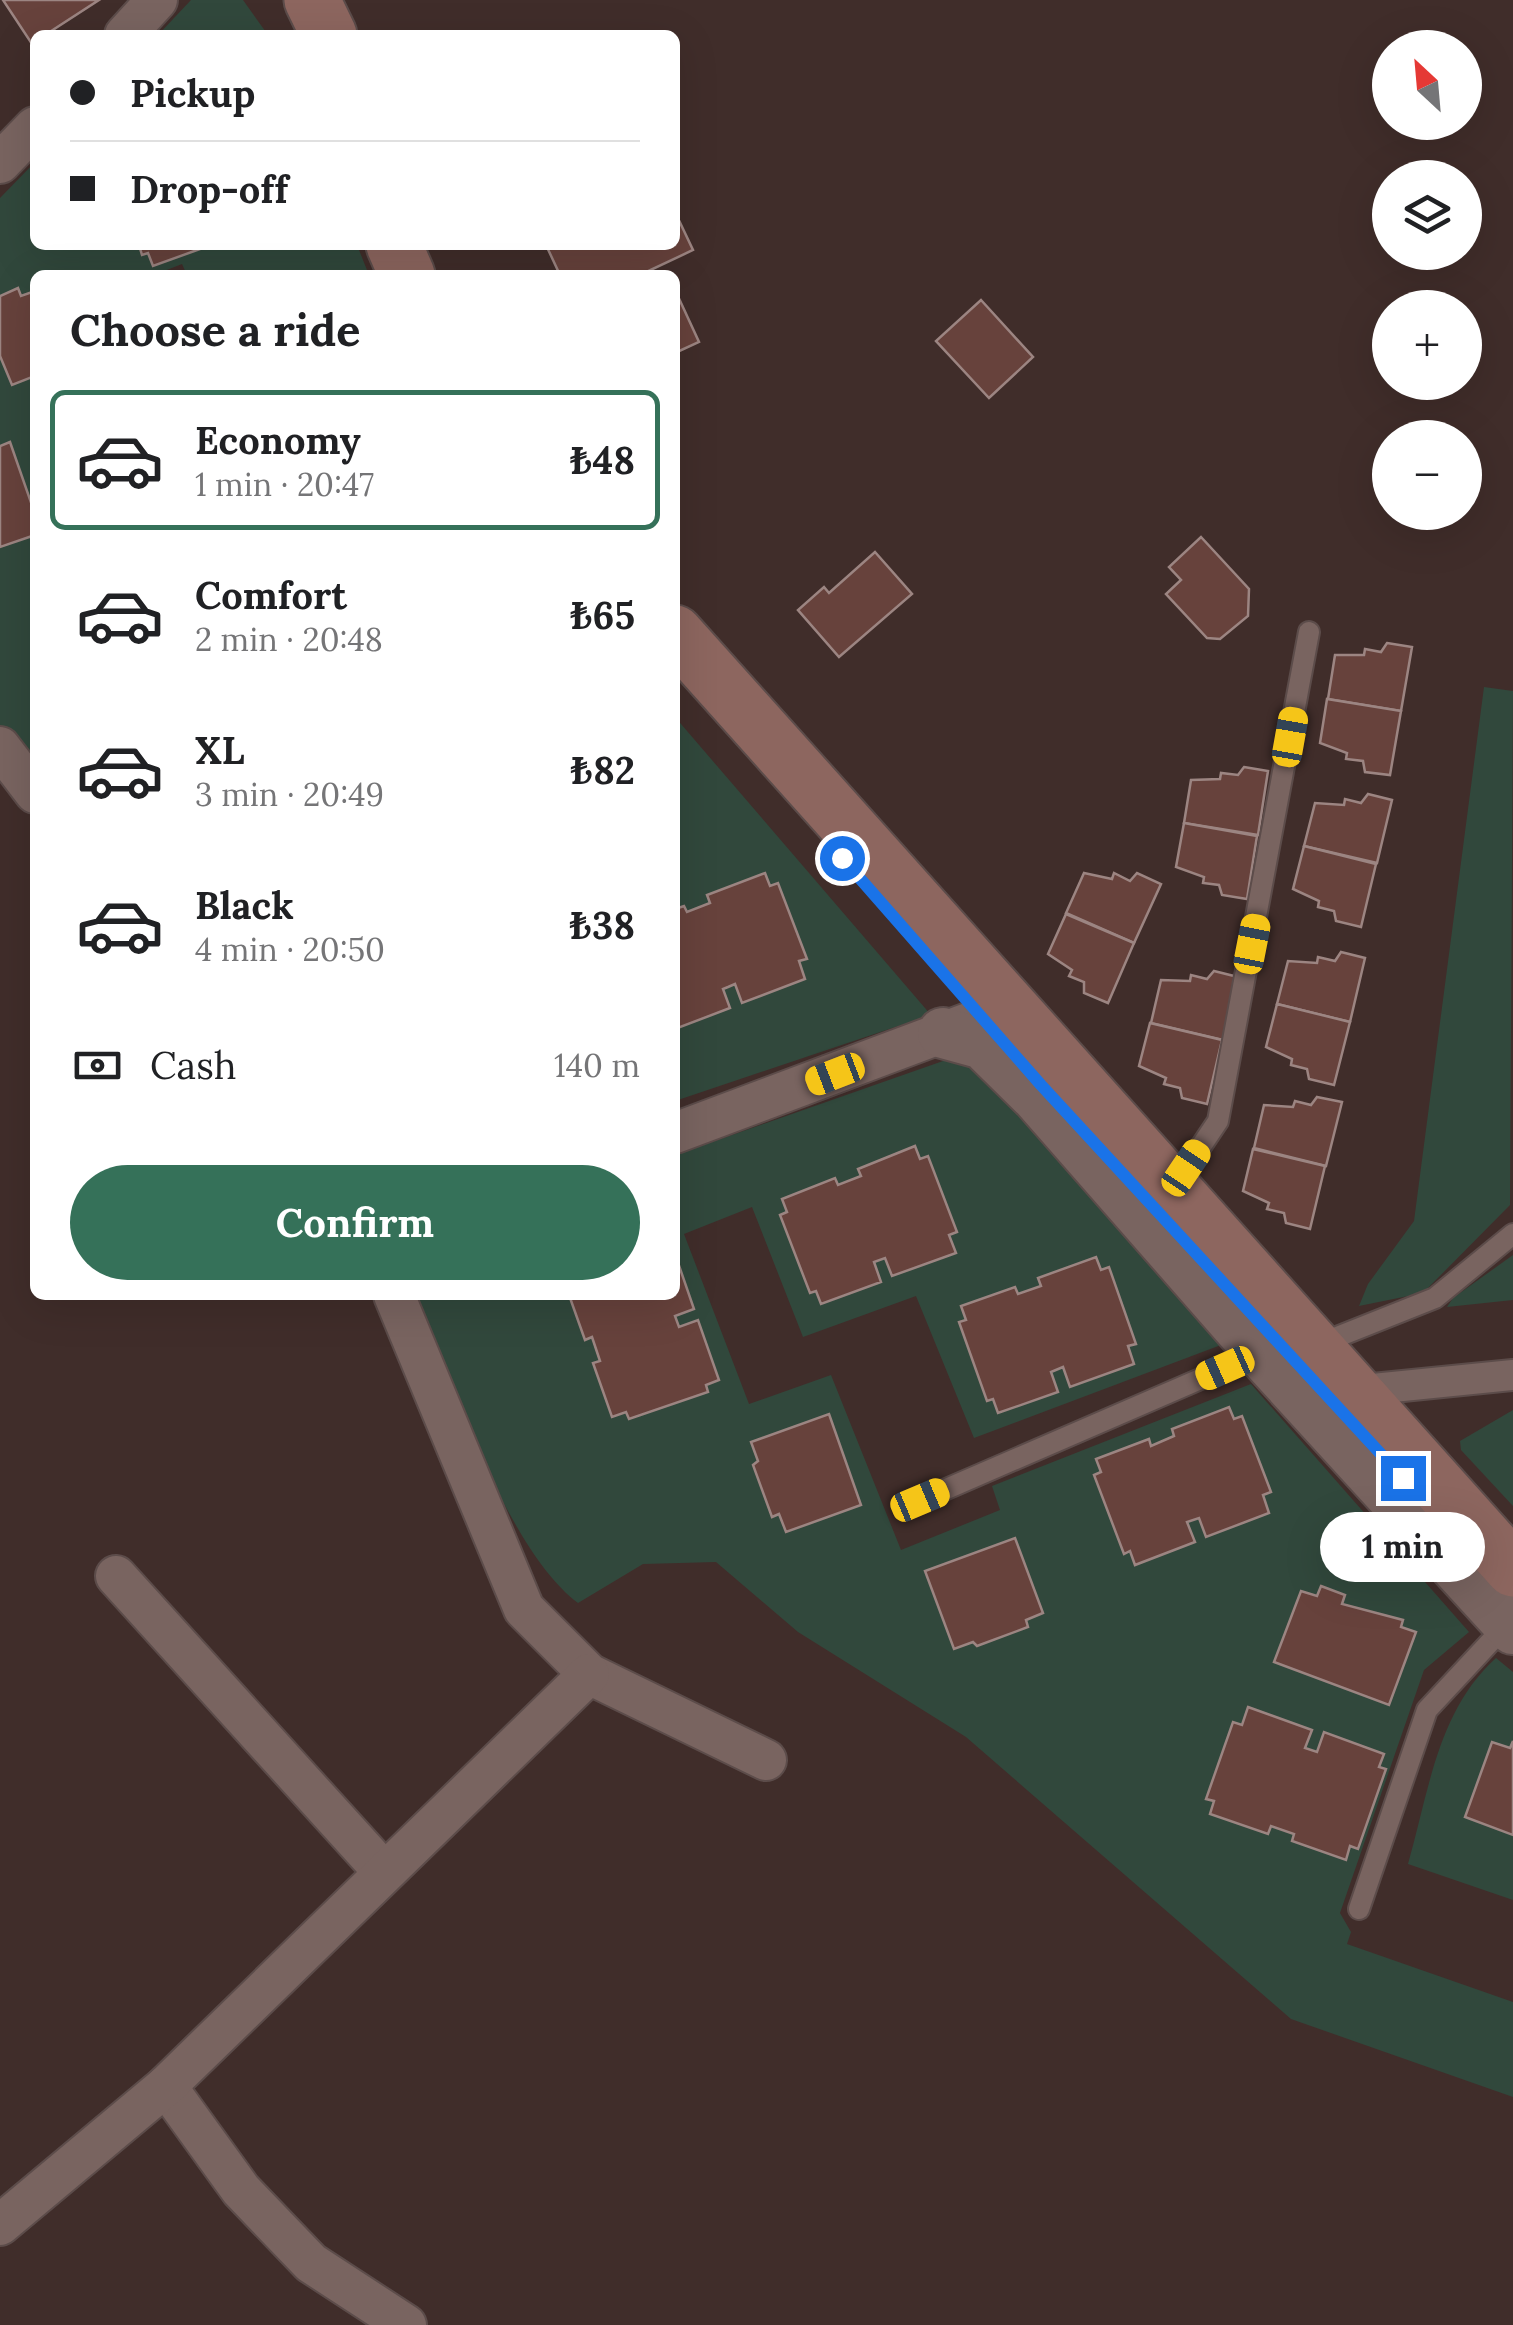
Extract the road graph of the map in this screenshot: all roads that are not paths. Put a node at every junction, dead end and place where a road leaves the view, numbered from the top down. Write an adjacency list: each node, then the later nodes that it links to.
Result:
1 (157, 0): 4 (street)
2 (291, 0): 5 (main road)
3 (312, 0): 6 (main road)
4 (129, 30)
5 (304, 30)
6 (326, 30)
7 (30, 132): 8 (street)
8 (0, 163)
9 (1309, 632): 16 (lane)
10 (680, 639): 14 (main road)
11 (680, 674): 14 (main road)
12 (0, 747): 13 (street)
13 (30, 786)
14 (977, 1019): 15 (street); 16 (main road); 19 (main road)
15 (680, 1131)
16 (1170, 1191): 19 (main road)
17 (1513, 1234): 19 (lane)
18 (396, 1300): 26 (street)
19 (1290, 1344): 21 (main road); 22 (lane); 25 (main road)
20 (1513, 1374): 21 (street)
21 (1353, 1391): 23 (main road)
22 (920, 1500)
23 (1513, 1569)
24 (116, 1576): 28 (street)
25 (1512, 1619): 29 (lane)
26 (589, 1674): 27 (street); 28 (street)
27 (766, 1760)
28 (384, 1872): 30 (street)
29 (1359, 1909)
30 (166, 2086): 31 (street); 32 (street)
31 (0, 2224)
32 (406, 2325)

